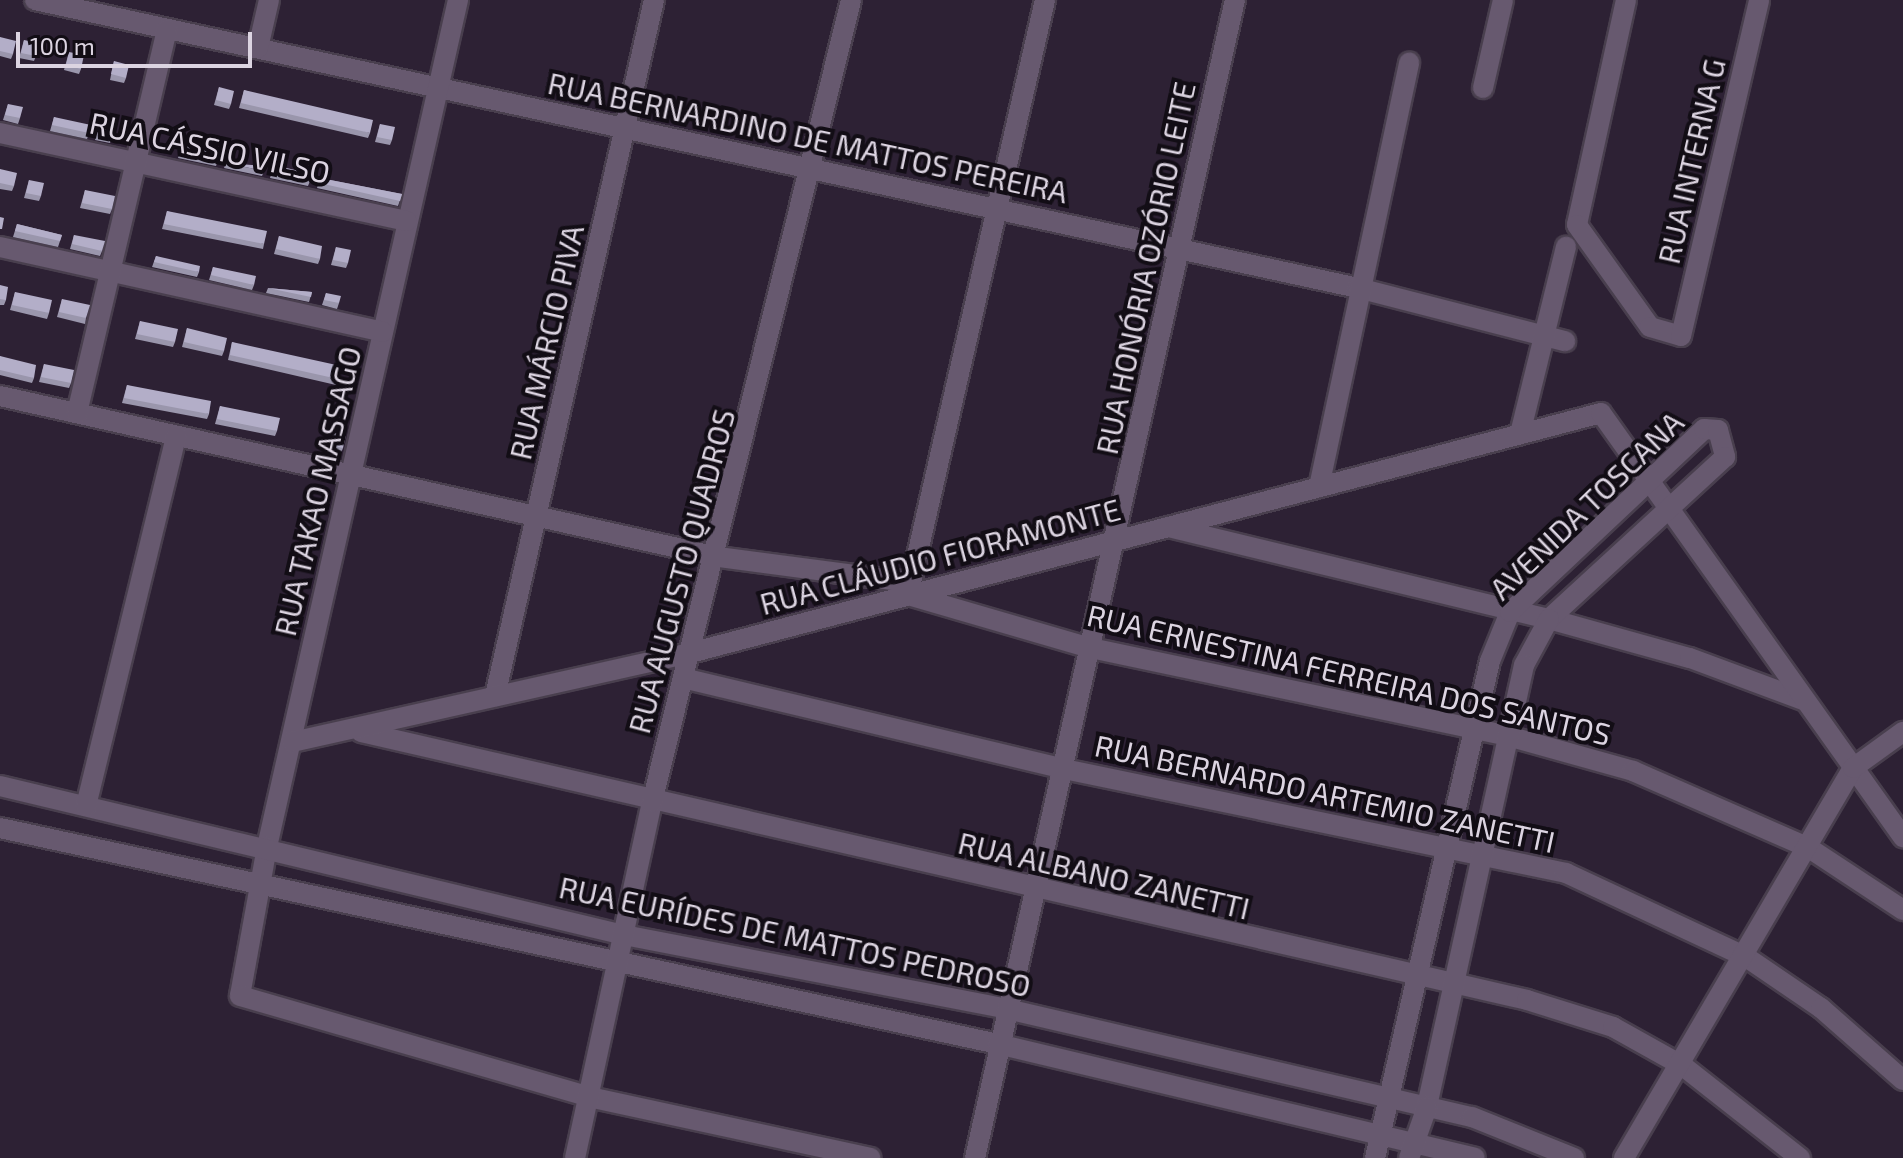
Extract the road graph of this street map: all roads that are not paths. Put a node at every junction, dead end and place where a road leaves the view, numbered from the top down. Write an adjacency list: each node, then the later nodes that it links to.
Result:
1 (35, 0): 11 (street, RUA BERNARDINO DE MATTOS PEREIRA)
2 (269, 0): 13 (street)
3 (458, 0): 15 (street, RUA TAKAO MASSAGO)
4 (654, 0): 17 (street, RUA MÁRCIO PIVA)
5 (851, 0): 20 (street, RUA AUGUSTO QUADROS)
6 (1045, 0): 21 (street)
7 (1235, 0): 25 (street, RUA HONÓRIA OZÓRIO LEITE)
8 (1503, 0): 16 (street)
9 (1626, 0): 10 (street, RUA INTERNA G)
10 (1759, 0)
11 (84, 5): 12 (street, RUA BERNARDINO DE MATTOS PEREIRA)
12 (167, 29): 13 (street, RUA BERNARDINO DE MATTOS PEREIRA); 19 (street)
13 (258, 48): 15 (street, RUA BERNARDINO DE MATTOS PEREIRA)
14 (1409, 62): 27 (street)
15 (438, 88): 17 (street, RUA BERNARDINO DE MATTOS PEREIRA); 22 (street, RUA TAKAO MASSAGO)
16 (1483, 88)
17 (625, 128): 20 (street, RUA BERNARDINO DE MATTOS PEREIRA); 39 (street, RUA MÁRCIO PIVA)
18 (0, 133): 19 (street, RUA CÁSSIO VILSO)
19 (135, 160): 22 (street, RUA CÁSSIO VILSO); 26 (street)
20 (812, 168): 21 (street, RUA BERNARDINO DE MATTOS PEREIRA); 42 (street, RUA AUGUSTO QUADROS)
21 (998, 209): 25 (street, RUA BERNARDINO DE MATTOS PEREIRA); 43 (street)
22 (407, 221): 28 (street, RUA TAKAO MASSAGO)
23 (0, 247): 26 (street)
24 (1566, 247): 29 (street)
25 (1181, 249): 27 (street, RUA BERNARDINO DE MATTOS PEREIRA); 41 (street, RUA HONÓRIA OZÓRIO LEITE)
26 (110, 269): 28 (street); 32 (street)
27 (1358, 288): 29 (street, RUA BERNARDINO DE MATTOS PEREIRA); 37 (street)
28 (383, 332): 35 (street, RUA TAKAO MASSAGO)
29 (1544, 335): 30 (street, RUA BERNARDINO DE MATTOS PEREIRA); 33 (street)
30 (1565, 341)
31 (0, 396): 32 (street)
32 (77, 413): 34 (street)
33 (1520, 434): 36 (street, RUA CLÁUDIO FIORAMONTE); 37 (street, RUA CLÁUDIO FIORAMONTE)
34 (176, 436): 35 (street); 60 (street)
35 (351, 475): 39 (street); 55 (street, RUA TAKAO MASSAGO)
36 (1649, 481): 38 (street); 38 (street, AVENIDA TOSCANA); 44 (street, AVENIDA TOSCANA)
37 (1319, 487): 40 (street, RUA CLÁUDIO FIORAMONTE)
38 (1668, 509): 45 (street, AVENIDA TOSCANA); 50 (street)
39 (537, 517): 42 (street); 49 (street, RUA MÁRCIO PIVA)
40 (1168, 527): 41 (street, RUA CLÁUDIO FIORAMONTE); 44 (street)
41 (1116, 540): 43 (street, RUA CLÁUDIO FIORAMONTE); 46 (street, RUA HONÓRIA OZÓRIO LEITE)
42 (718, 557): 43 (street); 47 (street, RUA AUGUSTO QUADROS)
43 (908, 588): 46 (street, RUA ERNESTINA FERREIRA DOS SANTOS); 47 (street, RUA CLÁUDIO FIORAMONTE)
44 (1510, 612): 45 (street); 51 (street, AVENIDA TOSCANA)
45 (1549, 619): 50 (street); 54 (street, AVENIDA TOSCANA)
46 (1091, 648): 51 (street, RUA ERNESTINA FERREIRA DOS SANTOS); 57 (street, RUA HONÓRIA OZÓRIO LEITE)
47 (690, 653): 48 (street, RUA AUGUSTO QUADROS); 49 (street, RUA CLÁUDIO FIORAMONTE)
48 (683, 678): 57 (street, RUA BERNARDO ARTEMIO ZANETTI); 59 (street, RUA AUGUSTO QUADROS)
49 (495, 696): 52 (street, RUA CLÁUDIO FIORAMONTE)
50 (1803, 700): 56 (street)
51 (1474, 729): 54 (street, RUA ERNESTINA FERREIRA DOS SANTOS); 65 (street, AVENIDA TOSCANA)
52 (357, 732): 55 (street, RUA CLÁUDIO FIORAMONTE); 59 (street, RUA ALBANO ZANETTI)
53 (1903, 732): 56 (street)
54 (1508, 736): 64 (street, RUA ERNESTINA FERREIRA DOS SANTOS); 66 (street, AVENIDA TOSCANA)
55 (292, 742): 63 (street, RUA TAKAO MASSAGO)
56 (1853, 768): 62 (street); 64 (street)
57 (1064, 769): 65 (street, RUA BERNARDO ARTEMIO ZANETTI); 68 (street, RUA HONÓRIA OZÓRIO LEITE)
58 (0, 786): 60 (street, RUA EURÍDES DE MATTOS PEDROSO)
59 (652, 802): 68 (street, RUA ALBANO ZANETTI); 70 (street, RUA AUGUSTO QUADROS)
60 (86, 806): 63 (street, RUA EURÍDES DE MATTOS PEDROSO)
61 (0, 828): 67 (street, RUA EURÍDES DE MATTOS PEDROSO)
62 (1903, 837)
63 (267, 847): 67 (street, RUA TAKAO MASSAGO); 70 (street, RUA EURÍDES DE MATTOS PEDROSO)
64 (1809, 848): 69 (street, RUA ERNESTINA FERREIRA DOS SANTOS); 71 (street)
65 (1447, 849): 66 (street, RUA BERNARDO ARTEMIO ZANETTI); 73 (street, AVENIDA TOSCANA)
66 (1482, 856): 71 (street, RUA BERNARDO ARTEMIO ZANETTI); 74 (street, AVENIDA TOSCANA)
67 (261, 883): 72 (street, RUA EURÍDES DE MATTOS PEDROSO); 79 (street, RUA TAKAO MASSAGO)
68 (1036, 892): 73 (street, RUA ALBANO ZANETTI); 75 (street, RUA HONÓRIA OZÓRIO LEITE)
69 (1903, 910)
70 (624, 935): 72 (street, RUA AUGUSTO QUADROS); 75 (street, RUA EURÍDES DE MATTOS PEDROSO)
71 (1746, 957): 77 (street); 78 (street, RUA BERNARDO ARTEMIO ZANETTI)
72 (617, 961): 76 (street, RUA EURÍDES DE MATTOS PEDROSO); 79 (street, RUA AUGUSTO QUADROS)
73 (1419, 976): 74 (street, RUA ALBANO ZANETTI); 80 (street, AVENIDA TOSCANA)
74 (1454, 983): 77 (street, RUA ALBANO ZANETTI); 81 (street, AVENIDA TOSCANA)
75 (1007, 1009): 76 (street, RUA HONÓRIA OZÓRIO LEITE); 80 (street, RUA EURÍDES DE MATTOS PEDROSO)
76 (998, 1044): 82 (street, RUA EURÍDES DE MATTOS PEDROSO); 86 (street, RUA HONÓRIA OZÓRIO LEITE)
77 (1683, 1066): 90 (street); 91 (street, RUA ALBANO ZANETTI)
78 (1903, 1080)
79 (589, 1097): 84 (street, RUA AUGUSTO QUADROS); 85 (street)
80 (1392, 1100): 81 (street, RUA EURÍDES DE MATTOS PEDROSO); 82 (street, AVENIDA TOSCANA)
81 (1427, 1107): 83 (street, AVENIDA TOSCANA); 89 (street, RUA EURÍDES DE MATTOS PEDROSO)
82 (1379, 1137): 83 (street, RUA EURÍDES DE MATTOS PEDROSO); 87 (street, AVENIDA TOSCANA)
83 (1414, 1152): 88 (street, RUA EURÍDES DE MATTOS PEDROSO)
84 (575, 1158)
85 (870, 1158)
86 (975, 1158)
87 (1375, 1158)
88 (1475, 1158)
89 (1574, 1158)
90 (1624, 1158)
91 (1800, 1158)

